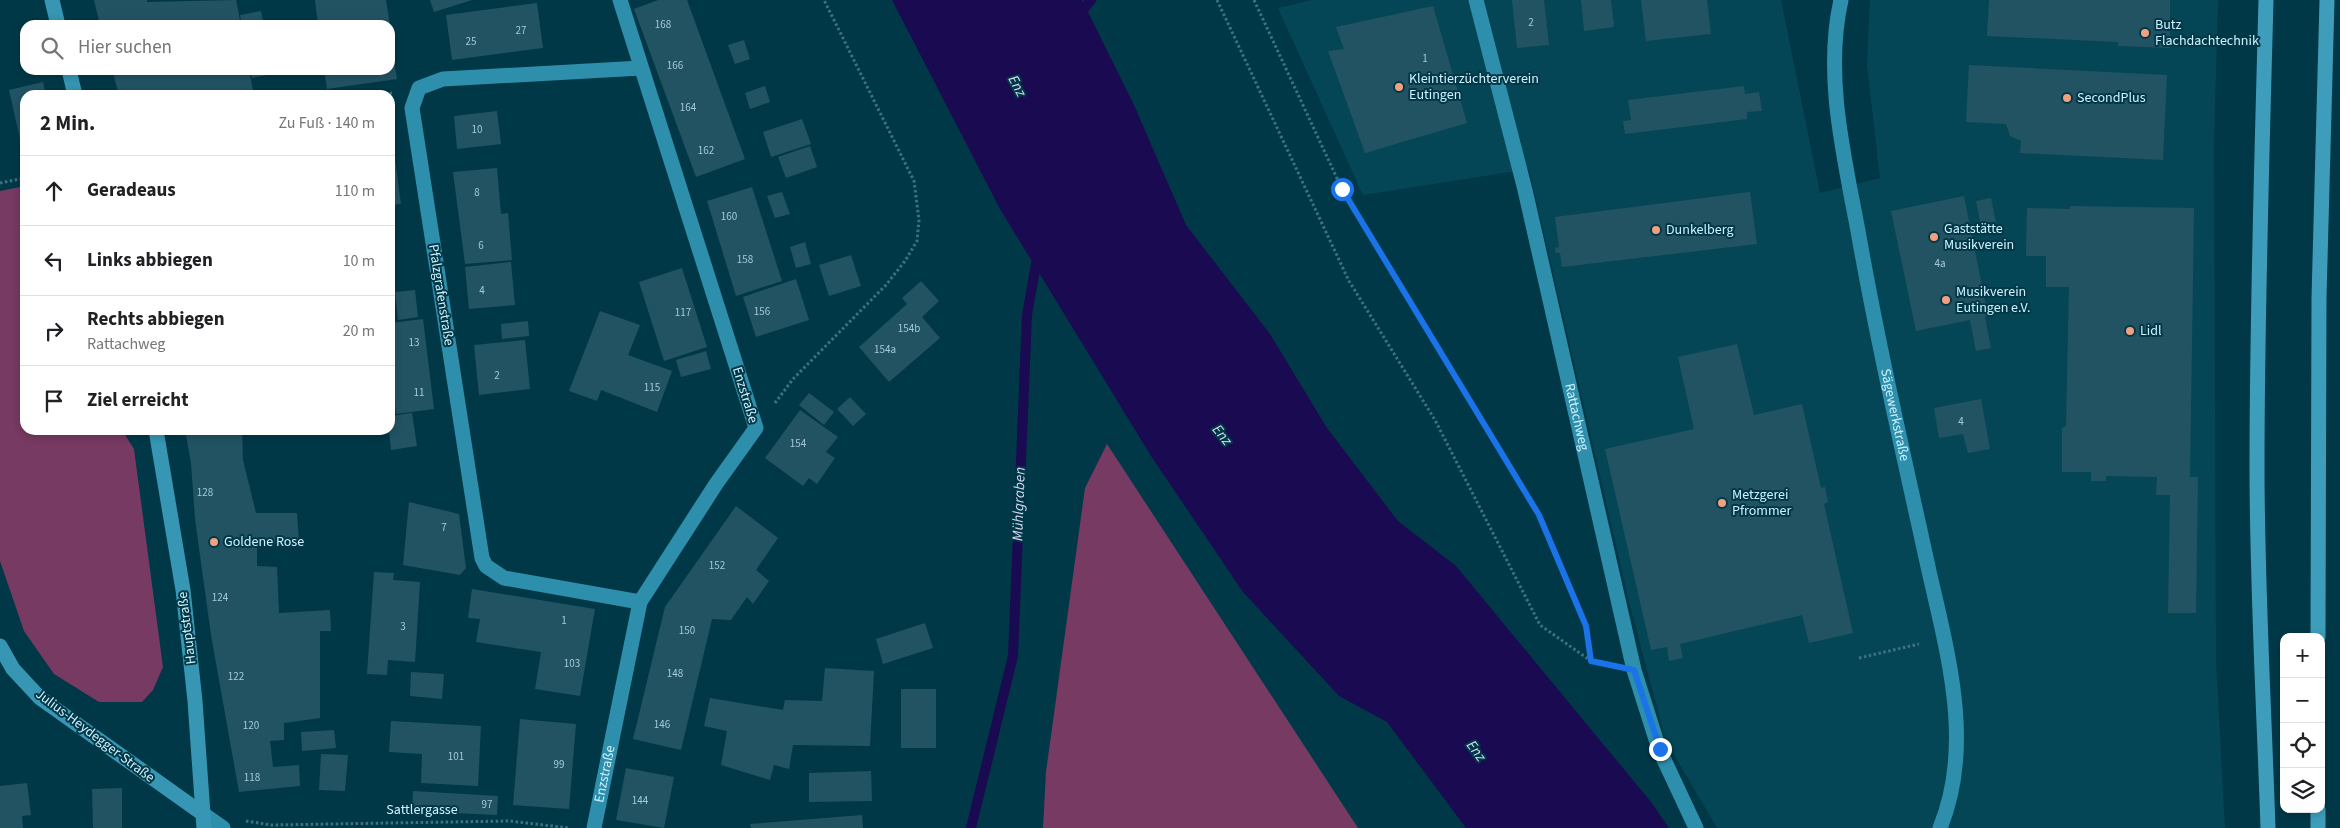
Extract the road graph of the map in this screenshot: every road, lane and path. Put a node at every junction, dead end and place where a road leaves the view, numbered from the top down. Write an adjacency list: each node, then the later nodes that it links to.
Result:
1 (52, 0): 10 (street)
2 (620, 0): 11 (street, Enzstraße)
3 (824, 0): 16 (path)
4 (1217, 0): 23 (path)
5 (1254, 0): 23 (path)
6 (1476, 0): 24 (street, Rattachweg)
7 (1842, 0): 32 (street, Sägewerkstraße)
8 (2266, 0): 33 (main road)
9 (2327, 0): 19 (main road)
10 (57, 20)
11 (641, 68): 16 (street, Enzstraße); 18 (street, Pfalzgrafenstraße)
12 (70, 75): 13 (street)
13 (74, 90)
14 (20, 179): 15 (path)
15 (0, 183)
16 (756, 428): 18 (street, Enzstraße)
17 (157, 435): 26 (street, Hauptstraße)
18 (640, 602): 30 (street, Enzstraße)
19 (2318, 633)
20 (0, 646): 26 (street, Julius-Heydegger-Straße)
21 (1894, 650): 22 (path)
22 (1859, 658)
23 (1591, 661): 24 (path)
24 (1634, 670): 31 (street, Rattachweg)
25 (2318, 813): 34 (main road)
26 (204, 821): 28 (street)
27 (271, 825): 29 (path, Sattlergasse)
28 (223, 828)
29 (572, 828)
30 (594, 828)
31 (1696, 828)
32 (1940, 828)
33 (2268, 828)
34 (2318, 828)

